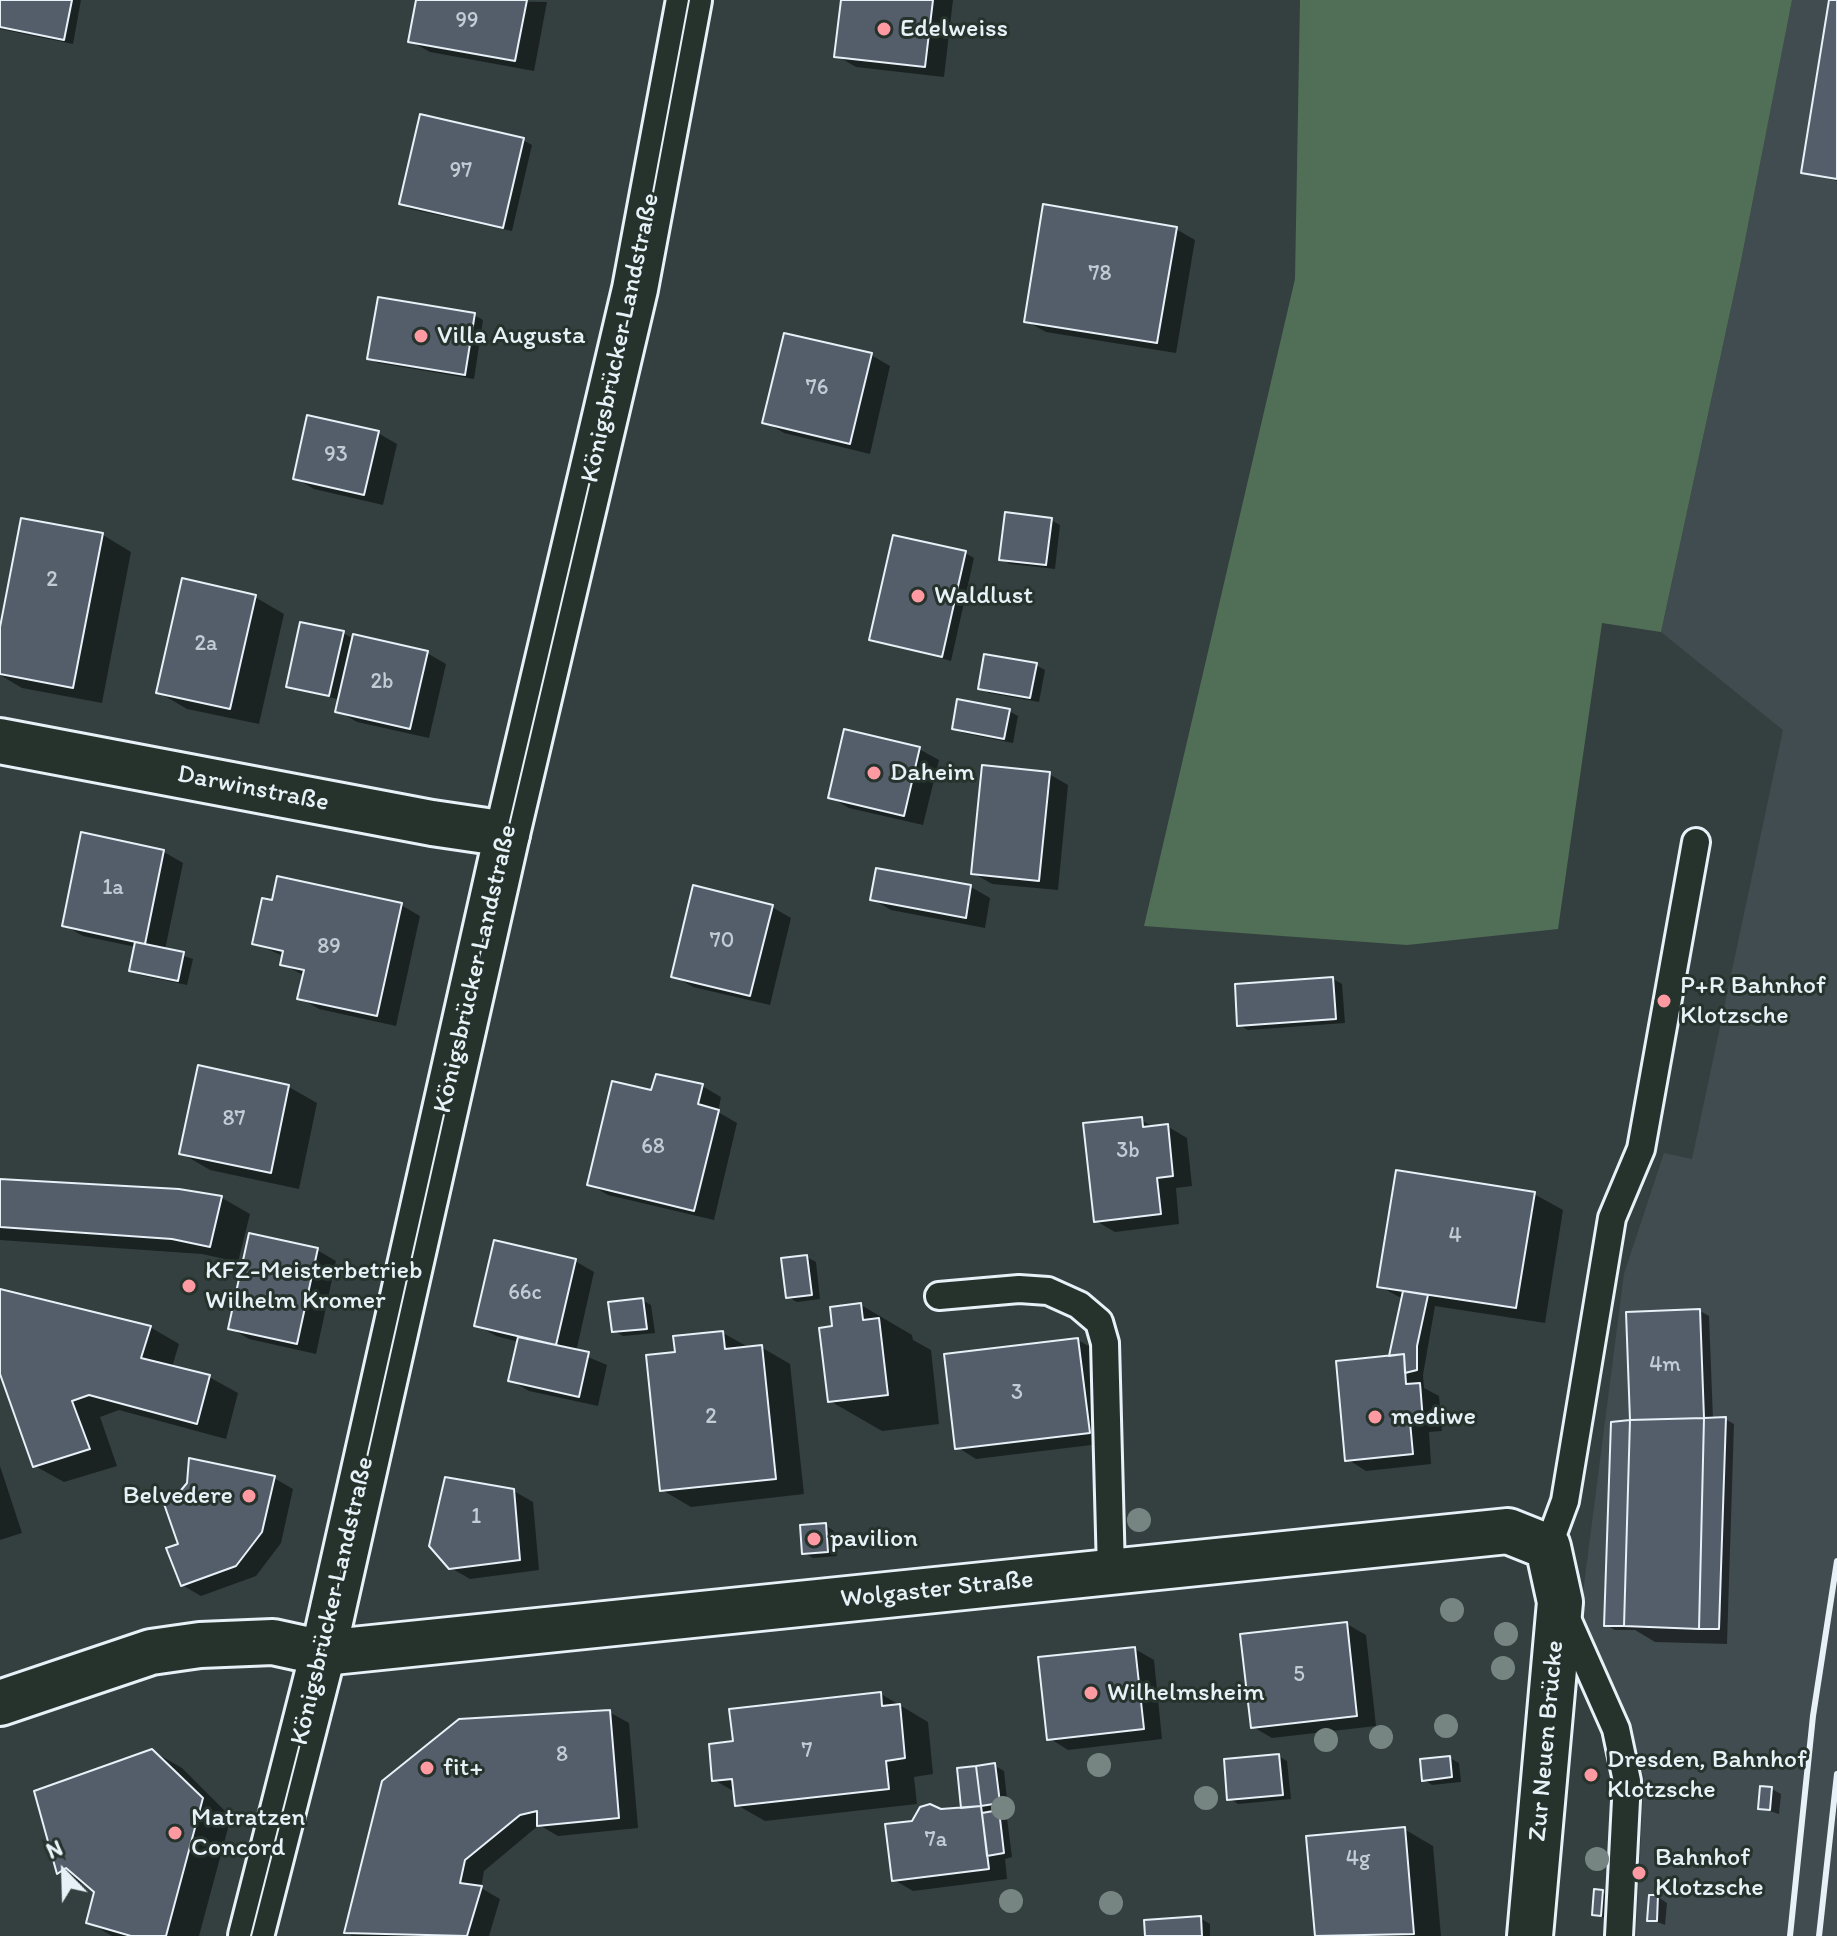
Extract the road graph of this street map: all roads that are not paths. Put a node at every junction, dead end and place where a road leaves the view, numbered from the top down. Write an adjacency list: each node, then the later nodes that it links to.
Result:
1 (689, 0): 3 (street, Königsbrücker Landstraße)
2 (0, 741): 3 (street, Darwinstraße)
3 (507, 834): 9 (street, Königsbrücker Landstraße)
4 (1696, 842): 6 (lane)
5 (939, 1296): 7 (lane)
6 (1548, 1547): 7 (street, Wolgaster Straße); 8 (street, Zur Neuen Brücke)
7 (1111, 1571): 9 (street, Wolgaster Straße)
8 (1560, 1602): 12 (street, Zur Neuen Brücke); 13 (lane)
9 (323, 1653): 10 (street, Wolgaster Straße); 11 (street, Königsbrücker Landstraße)
10 (0, 1703)
11 (251, 1936)
12 (1530, 1936)
13 (1619, 1936)

